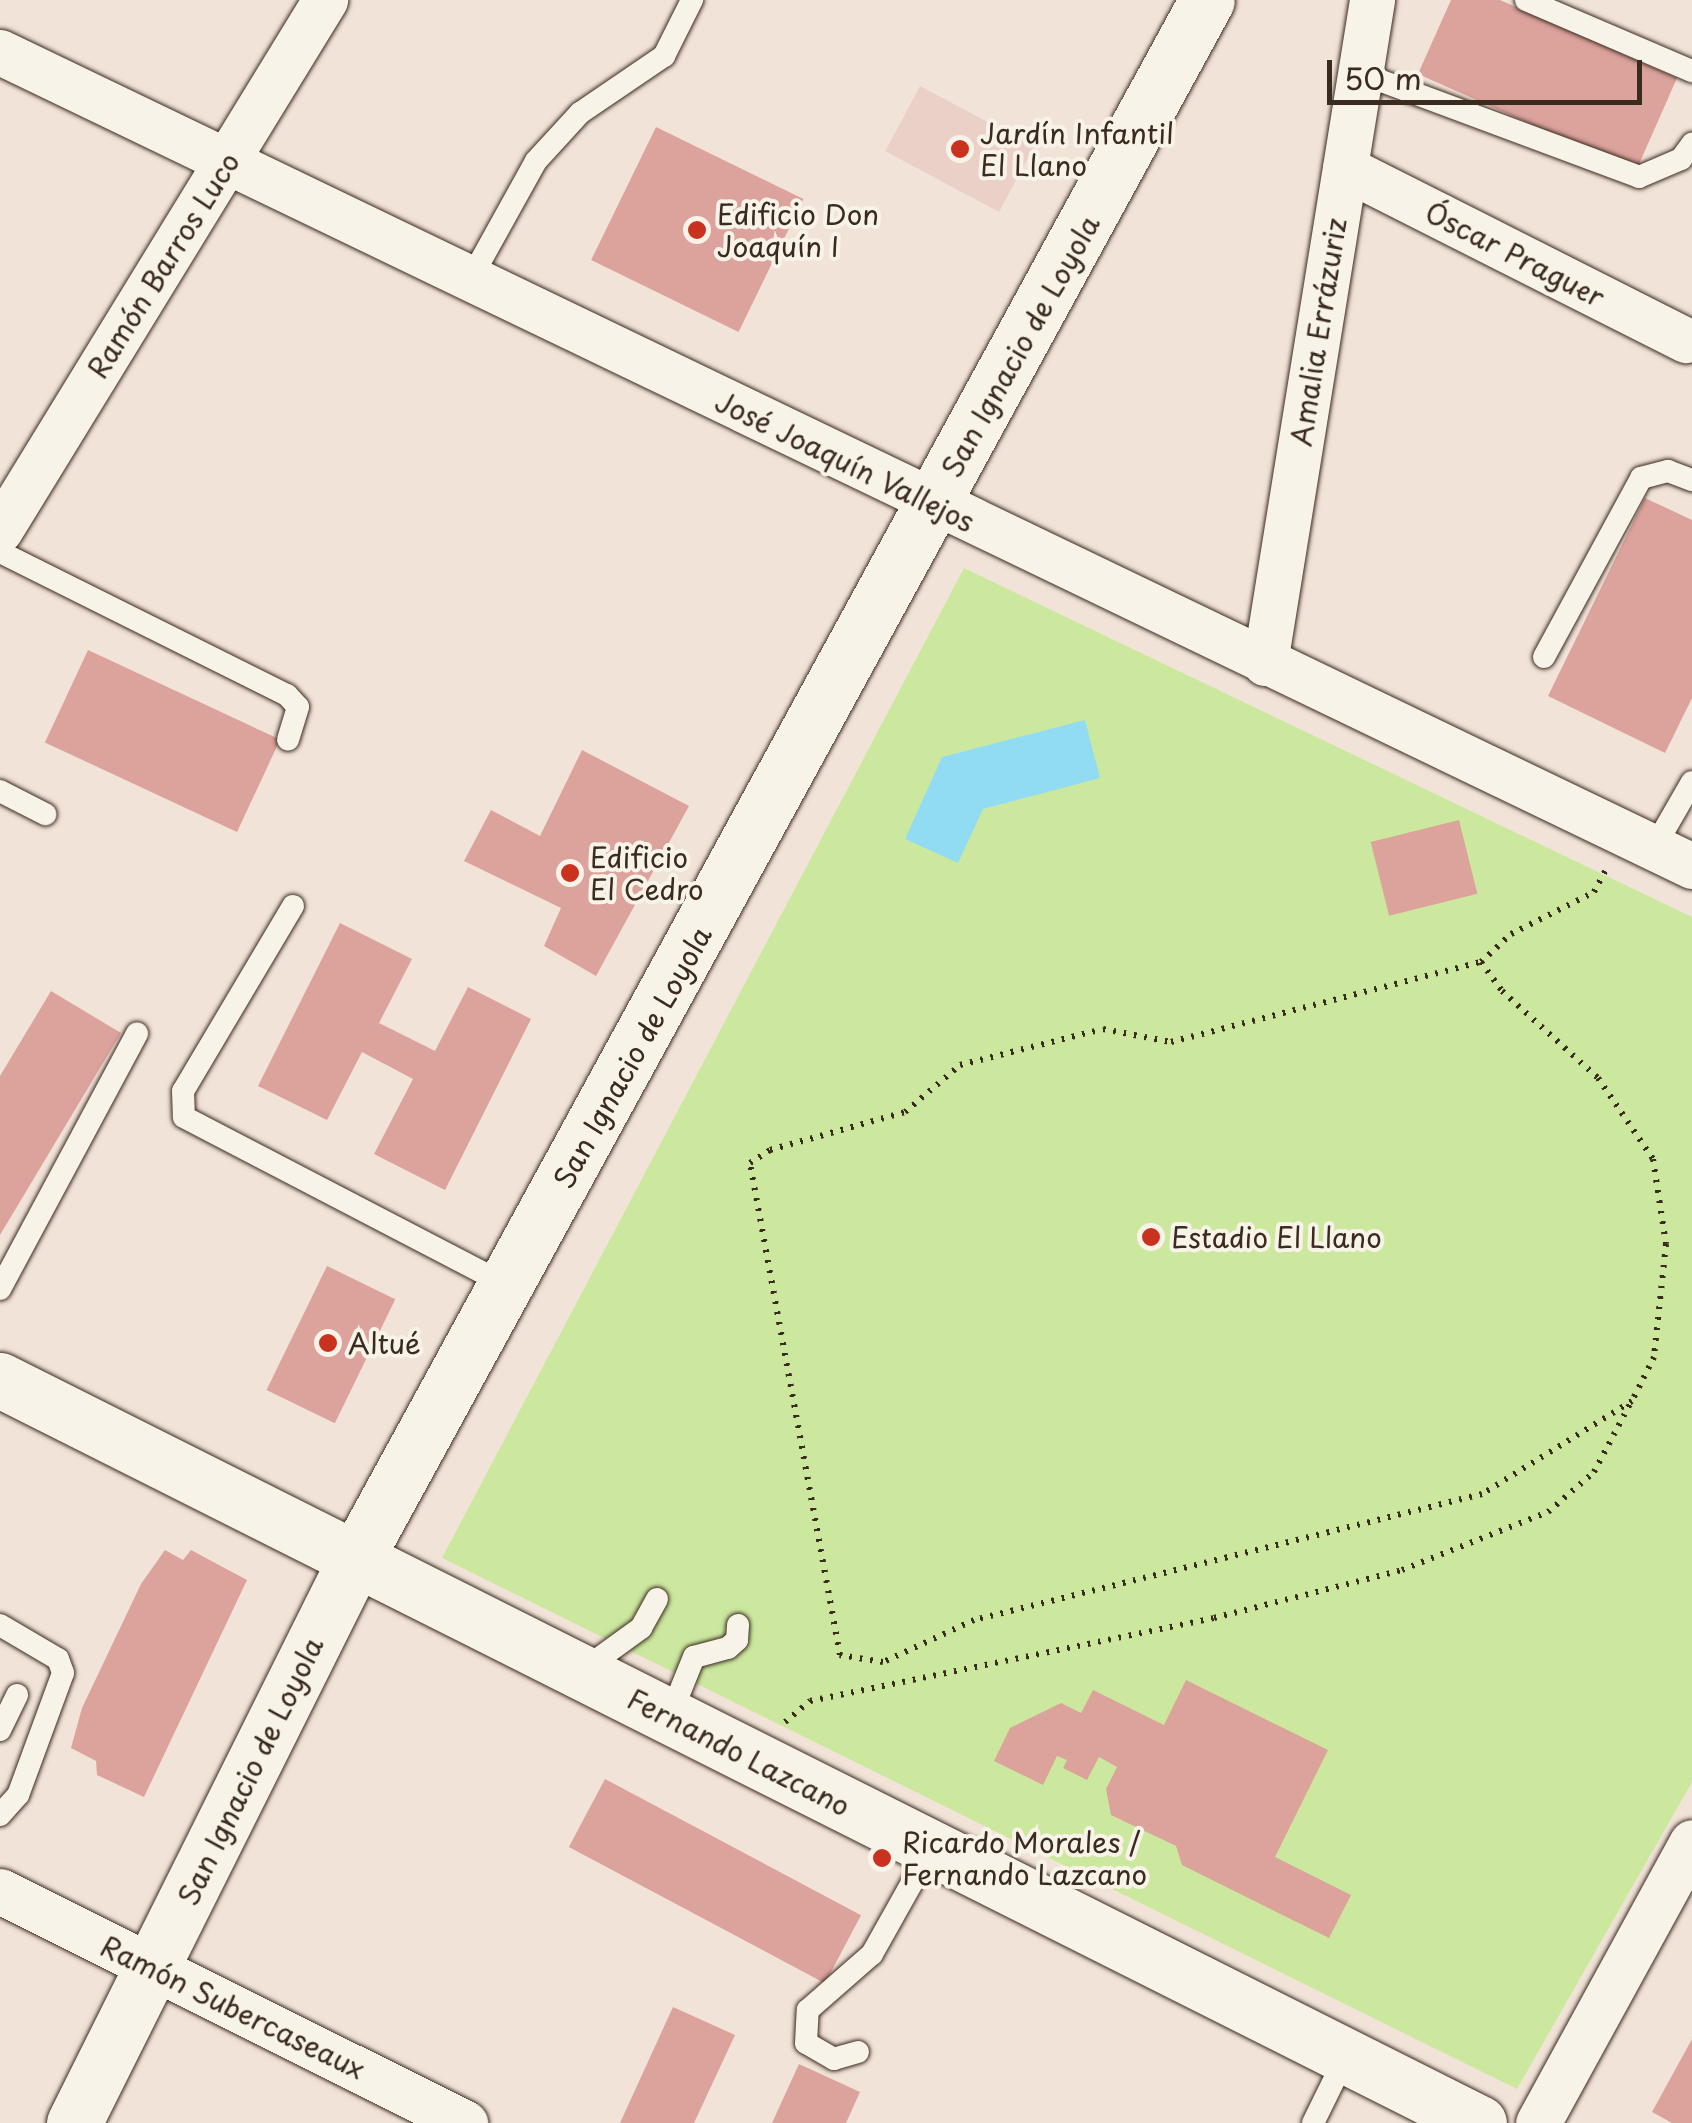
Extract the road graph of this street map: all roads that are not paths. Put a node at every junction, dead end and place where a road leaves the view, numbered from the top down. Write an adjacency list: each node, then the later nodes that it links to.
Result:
1 (325, 0): 10 (street, Ramón Barros Luco)
2 (692, 0): 12 (lane)
3 (1208, 0): 15 (street, San Ignacio de Loyola)
4 (1372, 0): 8 (street, Amalia Errázuriz)
5 (1526, 0): 7 (lane)
6 (0, 52): 10 (street, José Joaquín Vallejos)
7 (1692, 71)
8 (1360, 73): 9 (lane); 11 (street, Amalia Errázuriz)
9 (1692, 144)
10 (226, 161): 12 (street, José Joaquín Vallejos); 16 (street, Ramón Barros Luco)
11 (1344, 168): 13 (street, Óscar Praguer); 19 (street, Amalia Errázuriz)
12 (470, 280): 15 (street, José Joaquín Vallejos)
13 (1686, 340)
14 (1692, 480): 18 (lane)
15 (934, 504): 19 (street, José Joaquín Vallejos); 27 (street, San Ignacio de Loyola)
16 (0, 530)
17 (0, 552): 20 (lane)
18 (1544, 657)
19 (1265, 663): 24 (street, José Joaquín Vallejos)
20 (288, 740)
21 (1692, 782): 24 (lane)
22 (0, 792): 23 (lane)
23 (45, 814)
24 (1657, 850)
25 (293, 906): 27 (lane)
26 (136, 1033): 28 (lane)
27 (507, 1285): 30 (street, San Ignacio de Loyola)
28 (0, 1289)
29 (0, 1380): 30 (street, Fernando Lazcano)
30 (355, 1560): 34 (street, Fernando Lazcano); 42 (street, San Ignacio de Loyola)
31 (656, 1600): 34 (lane)
32 (0, 1625): 38 (lane)
33 (738, 1625): 36 (lane)
34 (580, 1672): 36 (street, Fernando Lazcano)
35 (17, 1695): 37 (lane)
36 (670, 1718): 40 (street, Fernando Lazcano)
37 (0, 1730)
38 (0, 1815)
39 (1692, 1842): 49 (street)
40 (931, 1849): 43 (lane); 44 (street, Fernando Lazcano)
41 (0, 1891): 42 (street, Ramón Subercaseaux)
42 (152, 1967): 45 (street, San Ignacio de Loyola); 46 (street, Ramón Subercaseaux)
43 (858, 2052)
44 (1346, 2056): 47 (lane); 48 (street, Fernando Lazcano)
45 (74, 2123)
46 (465, 2123)
47 (1312, 2123)
48 (1479, 2123)
49 (1538, 2123)

